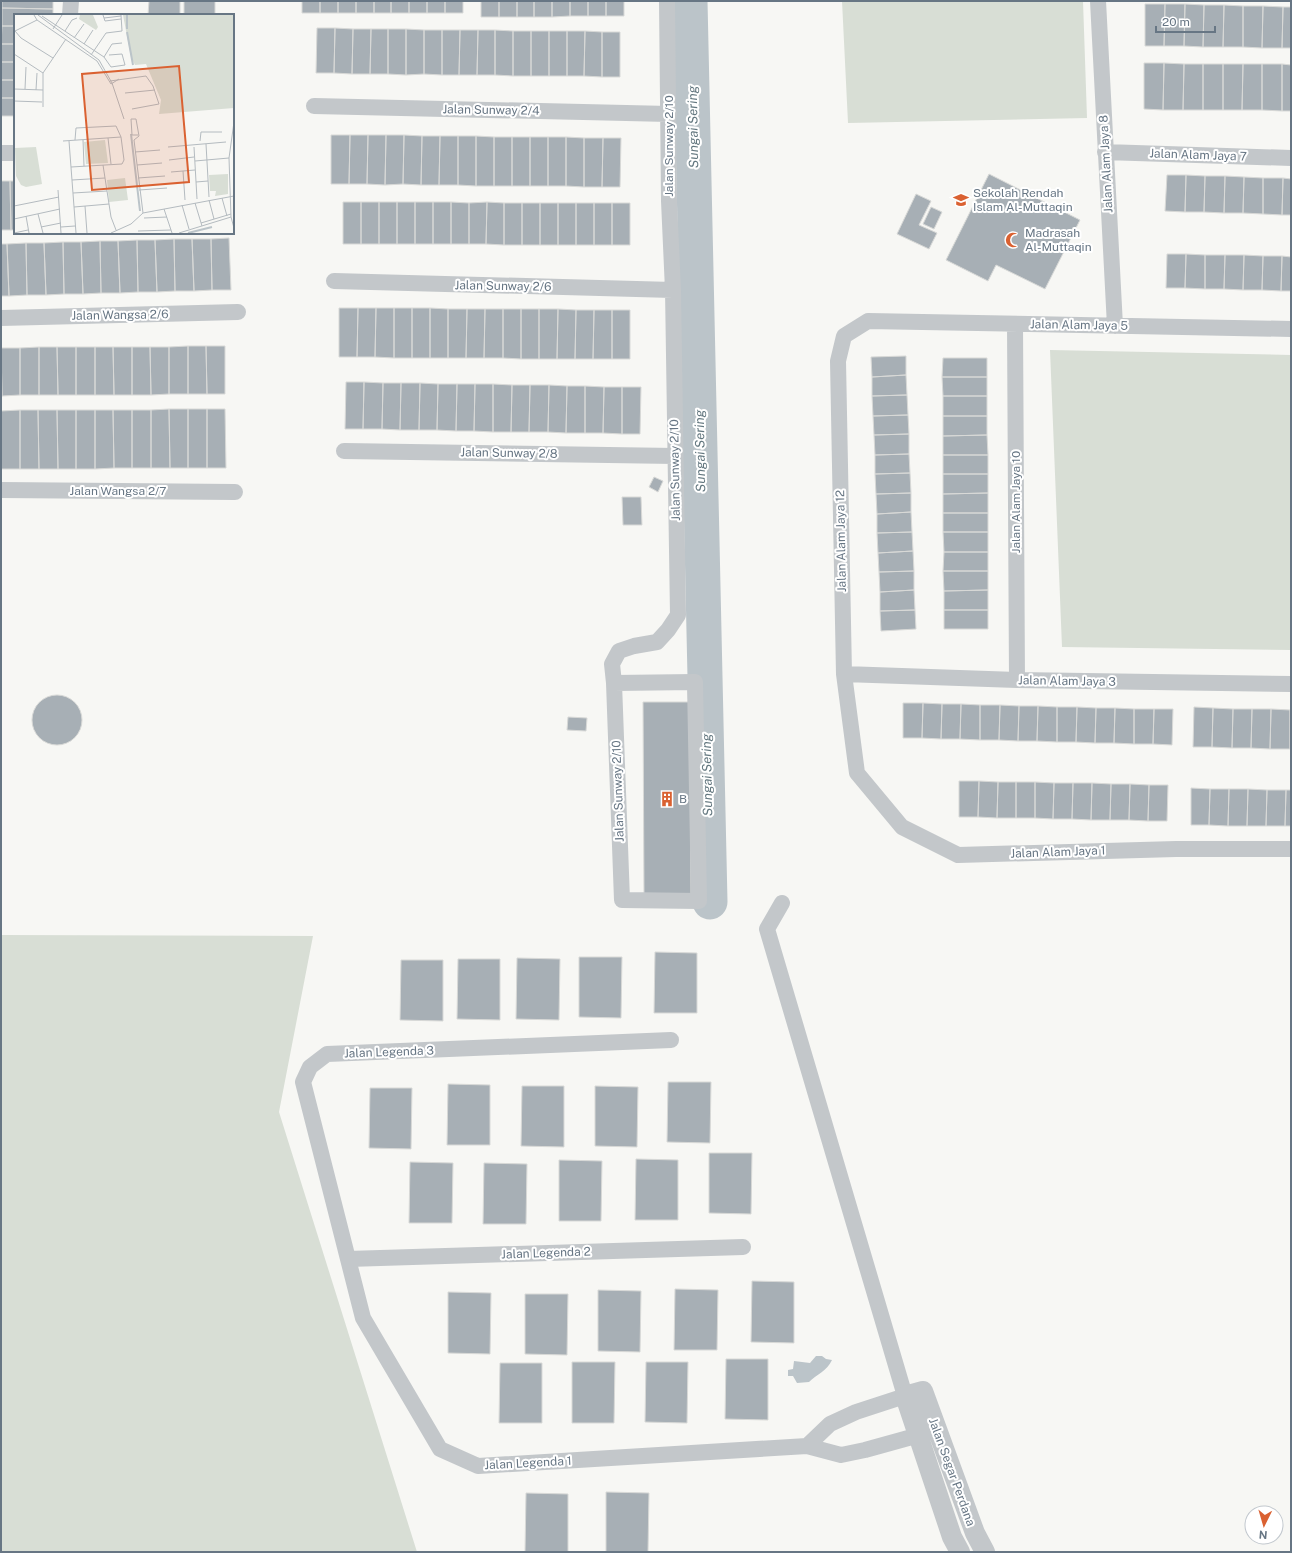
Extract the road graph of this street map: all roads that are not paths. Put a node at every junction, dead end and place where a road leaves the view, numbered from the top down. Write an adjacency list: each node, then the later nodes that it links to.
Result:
1 (71, 1): 4 (street)
2 (666, 1): 6 (street, Jalan Sunway 2/10)
3 (1098, 1): 7 (street, Jalan Alam Jaya 8)
4 (70, 14)
5 (314, 106): 6 (street, Jalan Sunway 2/4)
6 (669, 114): 12 (street, Jalan Sunway 2/10)
7 (1105, 152): 10 (street, Jalan Alam Jaya 7); 17 (street, Jalan Alam Jaya 8)
8 (1, 153): 9 (street)
9 (14, 153)
10 (1291, 158)
11 (334, 282): 12 (street, Jalan Sunway 2/6)
12 (673, 290): 20 (street, Jalan Sunway 2/10)
13 (238, 312): 14 (street, Jalan Wangsa 2/6)
14 (1, 318)
15 (868, 321): 16 (street, Jalan Alam Jaya 5); 23 (street, Jalan Alam Jaya 12)
16 (1015, 324): 17 (street, Jalan Alam Jaya 5); 24 (street, Jalan Alam Jaya 10)
17 (1114, 326): 18 (street, Jalan Alam Jaya 5)
18 (1291, 329)
19 (344, 451): 20 (street, Jalan Sunway 2/8)
20 (675, 456): 25 (street, Jalan Sunway 2/10)
21 (1, 490): 22 (street, Jalan Wangsa 2/7)
22 (235, 492)
23 (844, 674): 24 (street, Jalan Alam Jaya 3); 27 (street, Jalan Alam Jaya 12)
24 (1017, 680): 26 (street, Jalan Alam Jaya 3)
25 (614, 683): 25 (street, Jalan Sunway 2/10)
26 (1291, 684)
27 (857, 773): 28 (street, Jalan Alam Jaya 1)
28 (1291, 849)
29 (782, 903): 33 (street)
30 (671, 1040): 32 (street, Jalan Legenda 3)
31 (743, 1247): 32 (street, Jalan Legenda 2)
32 (348, 1260): 35 (street, Jalan Legenda 1)
33 (914, 1394): 34 (street, Jalan Segar Perdana); 35 (street)
34 (928, 1433): 35 (street, Jalan Legenda 1); 36 (street, Jalan Segar Perdana); 37 (street, Jalan Segar Perdana)
35 (807, 1446)
36 (960, 1552)
37 (985, 1552)

